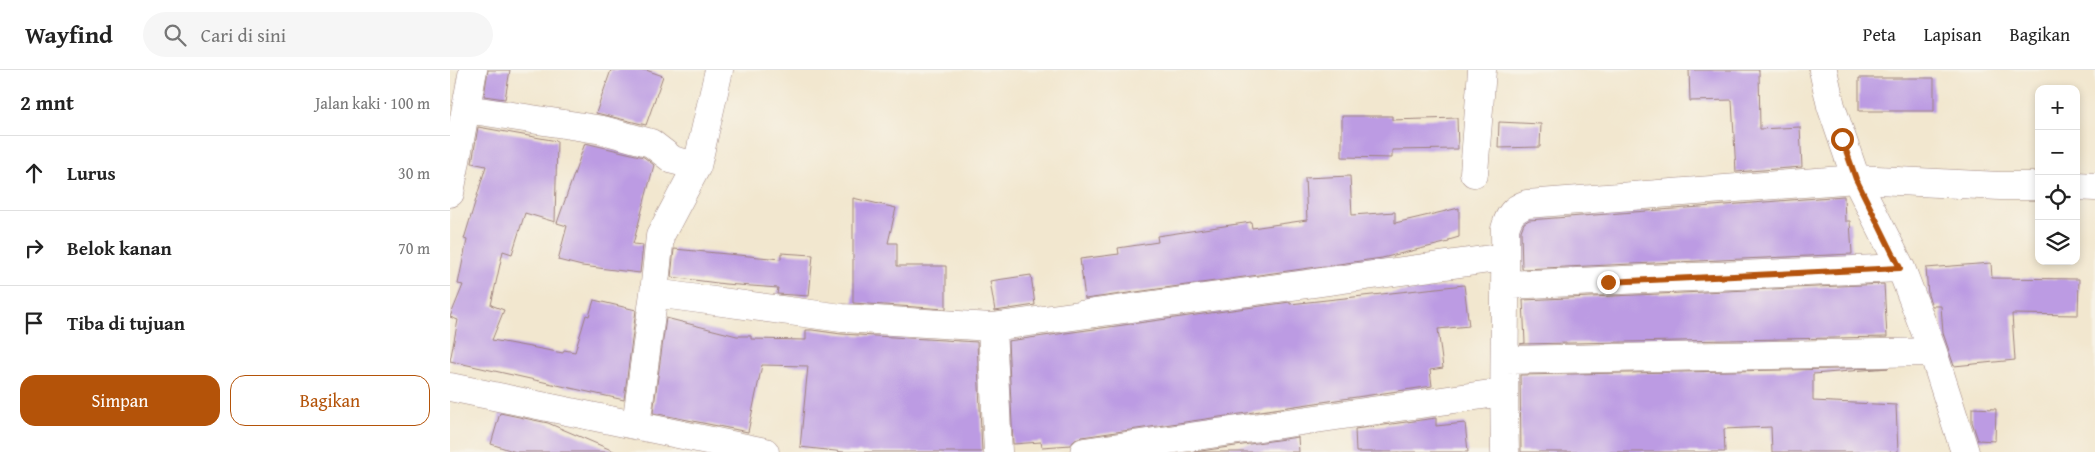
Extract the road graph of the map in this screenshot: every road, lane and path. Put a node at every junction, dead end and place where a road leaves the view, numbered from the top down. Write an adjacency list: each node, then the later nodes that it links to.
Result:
1 (472, 70): 5 (street)
2 (719, 70): 6 (street)
3 (1482, 70): 7 (street)
4 (1824, 70): 8 (street)
5 (459, 116): 6 (street); 12 (street)
6 (697, 166): 16 (street)
7 (1474, 173)
8 (1856, 179): 9 (street); 13 (street); 14 (street)
9 (2035, 186)
10 (2080, 186): 11 (street)
11 (2095, 187)
12 (450, 193)
13 (1506, 257): 15 (street); 17 (street)
14 (1900, 268): 15 (street); 18 (street)
15 (1506, 286): 19 (street)
16 (654, 293): 17 (street); 22 (street)
17 (992, 327): 24 (street)
18 (1933, 352): 19 (street); 27 (street)
19 (1506, 360): 21 (street)
20 (450, 387): 22 (street)
21 (1504, 392): 25 (street); 26 (street)
22 (636, 425): 23 (street)
23 (765, 452)
24 (998, 452)
25 (1084, 452)
26 (1505, 452)
27 (1965, 452)

